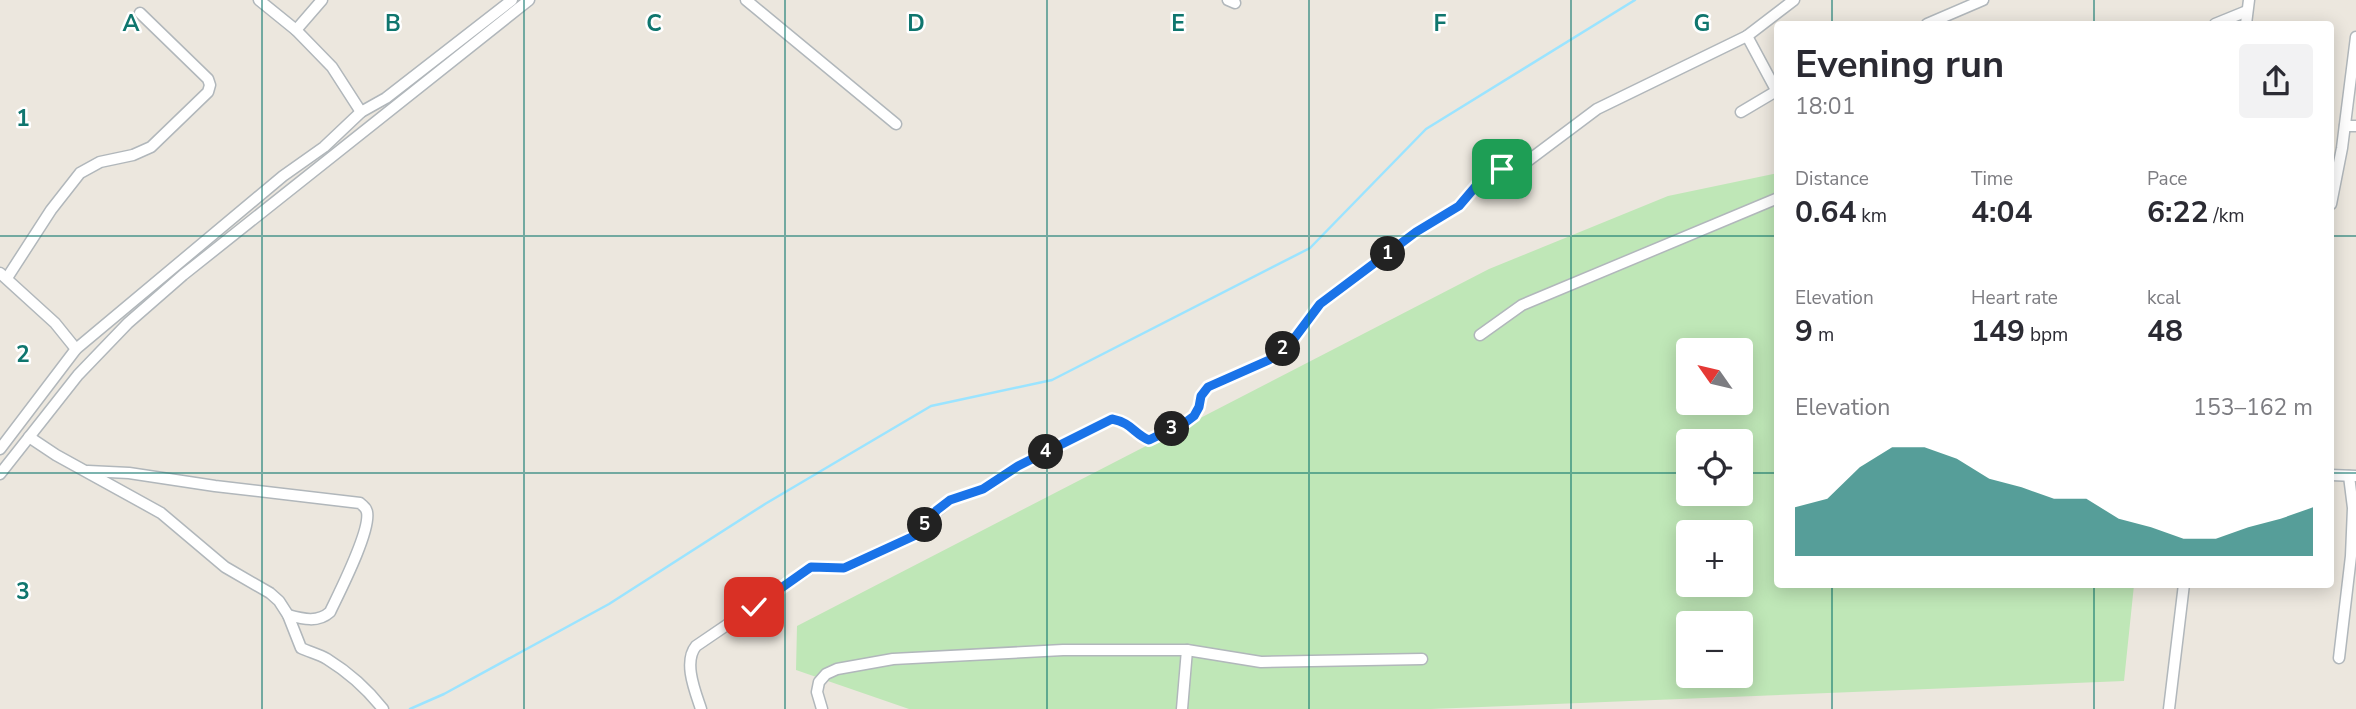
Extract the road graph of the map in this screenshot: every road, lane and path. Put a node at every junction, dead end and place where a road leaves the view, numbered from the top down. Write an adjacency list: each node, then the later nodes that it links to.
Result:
1 (259, 0): 14 (street)
2 (323, 0): 14 (street)
3 (512, 0): 19 (street)
4 (529, 0): 28 (street)
5 (746, 0): 21 (street)
6 (1794, 0): 15 (street)
7 (1983, 0): 11 (street)
8 (2249, 0): 9 (street)
9 (2248, 11): 12 (street); 13 (street)
10 (140, 13): 25 (street)
11 (1934, 21)
12 (2223, 21)
13 (2246, 21)
14 (296, 30): 19 (street)
15 (1747, 36): 17 (street); 40 (street)
16 (2356, 37): 22 (street)
17 (1774, 85)
18 (1774, 92): 20 (street)
19 (361, 112): 27 (street)
20 (1741, 112)
21 (896, 124)
22 (2351, 126): 23 (street)
23 (2334, 169)
24 (1774, 200): 26 (street)
25 (4, 276): 27 (street)
26 (1480, 335)
27 (76, 349): 29 (street)
28 (29, 437): 30 (street); 31 (street)
29 (0, 449)
30 (86, 471): 35 (street); 35 (street)
31 (0, 474)
32 (2334, 475): 33 (street)
33 (2352, 476): 37 (street)
34 (2183, 588): 43 (street)
35 (288, 615): 39 (street)
36 (1187, 650): 38 (street); 41 (street); 42 (street)
37 (2339, 658)
38 (1422, 659)
39 (383, 709)
40 (701, 709)
41 (822, 709)
42 (1182, 709)
43 (2169, 709)

